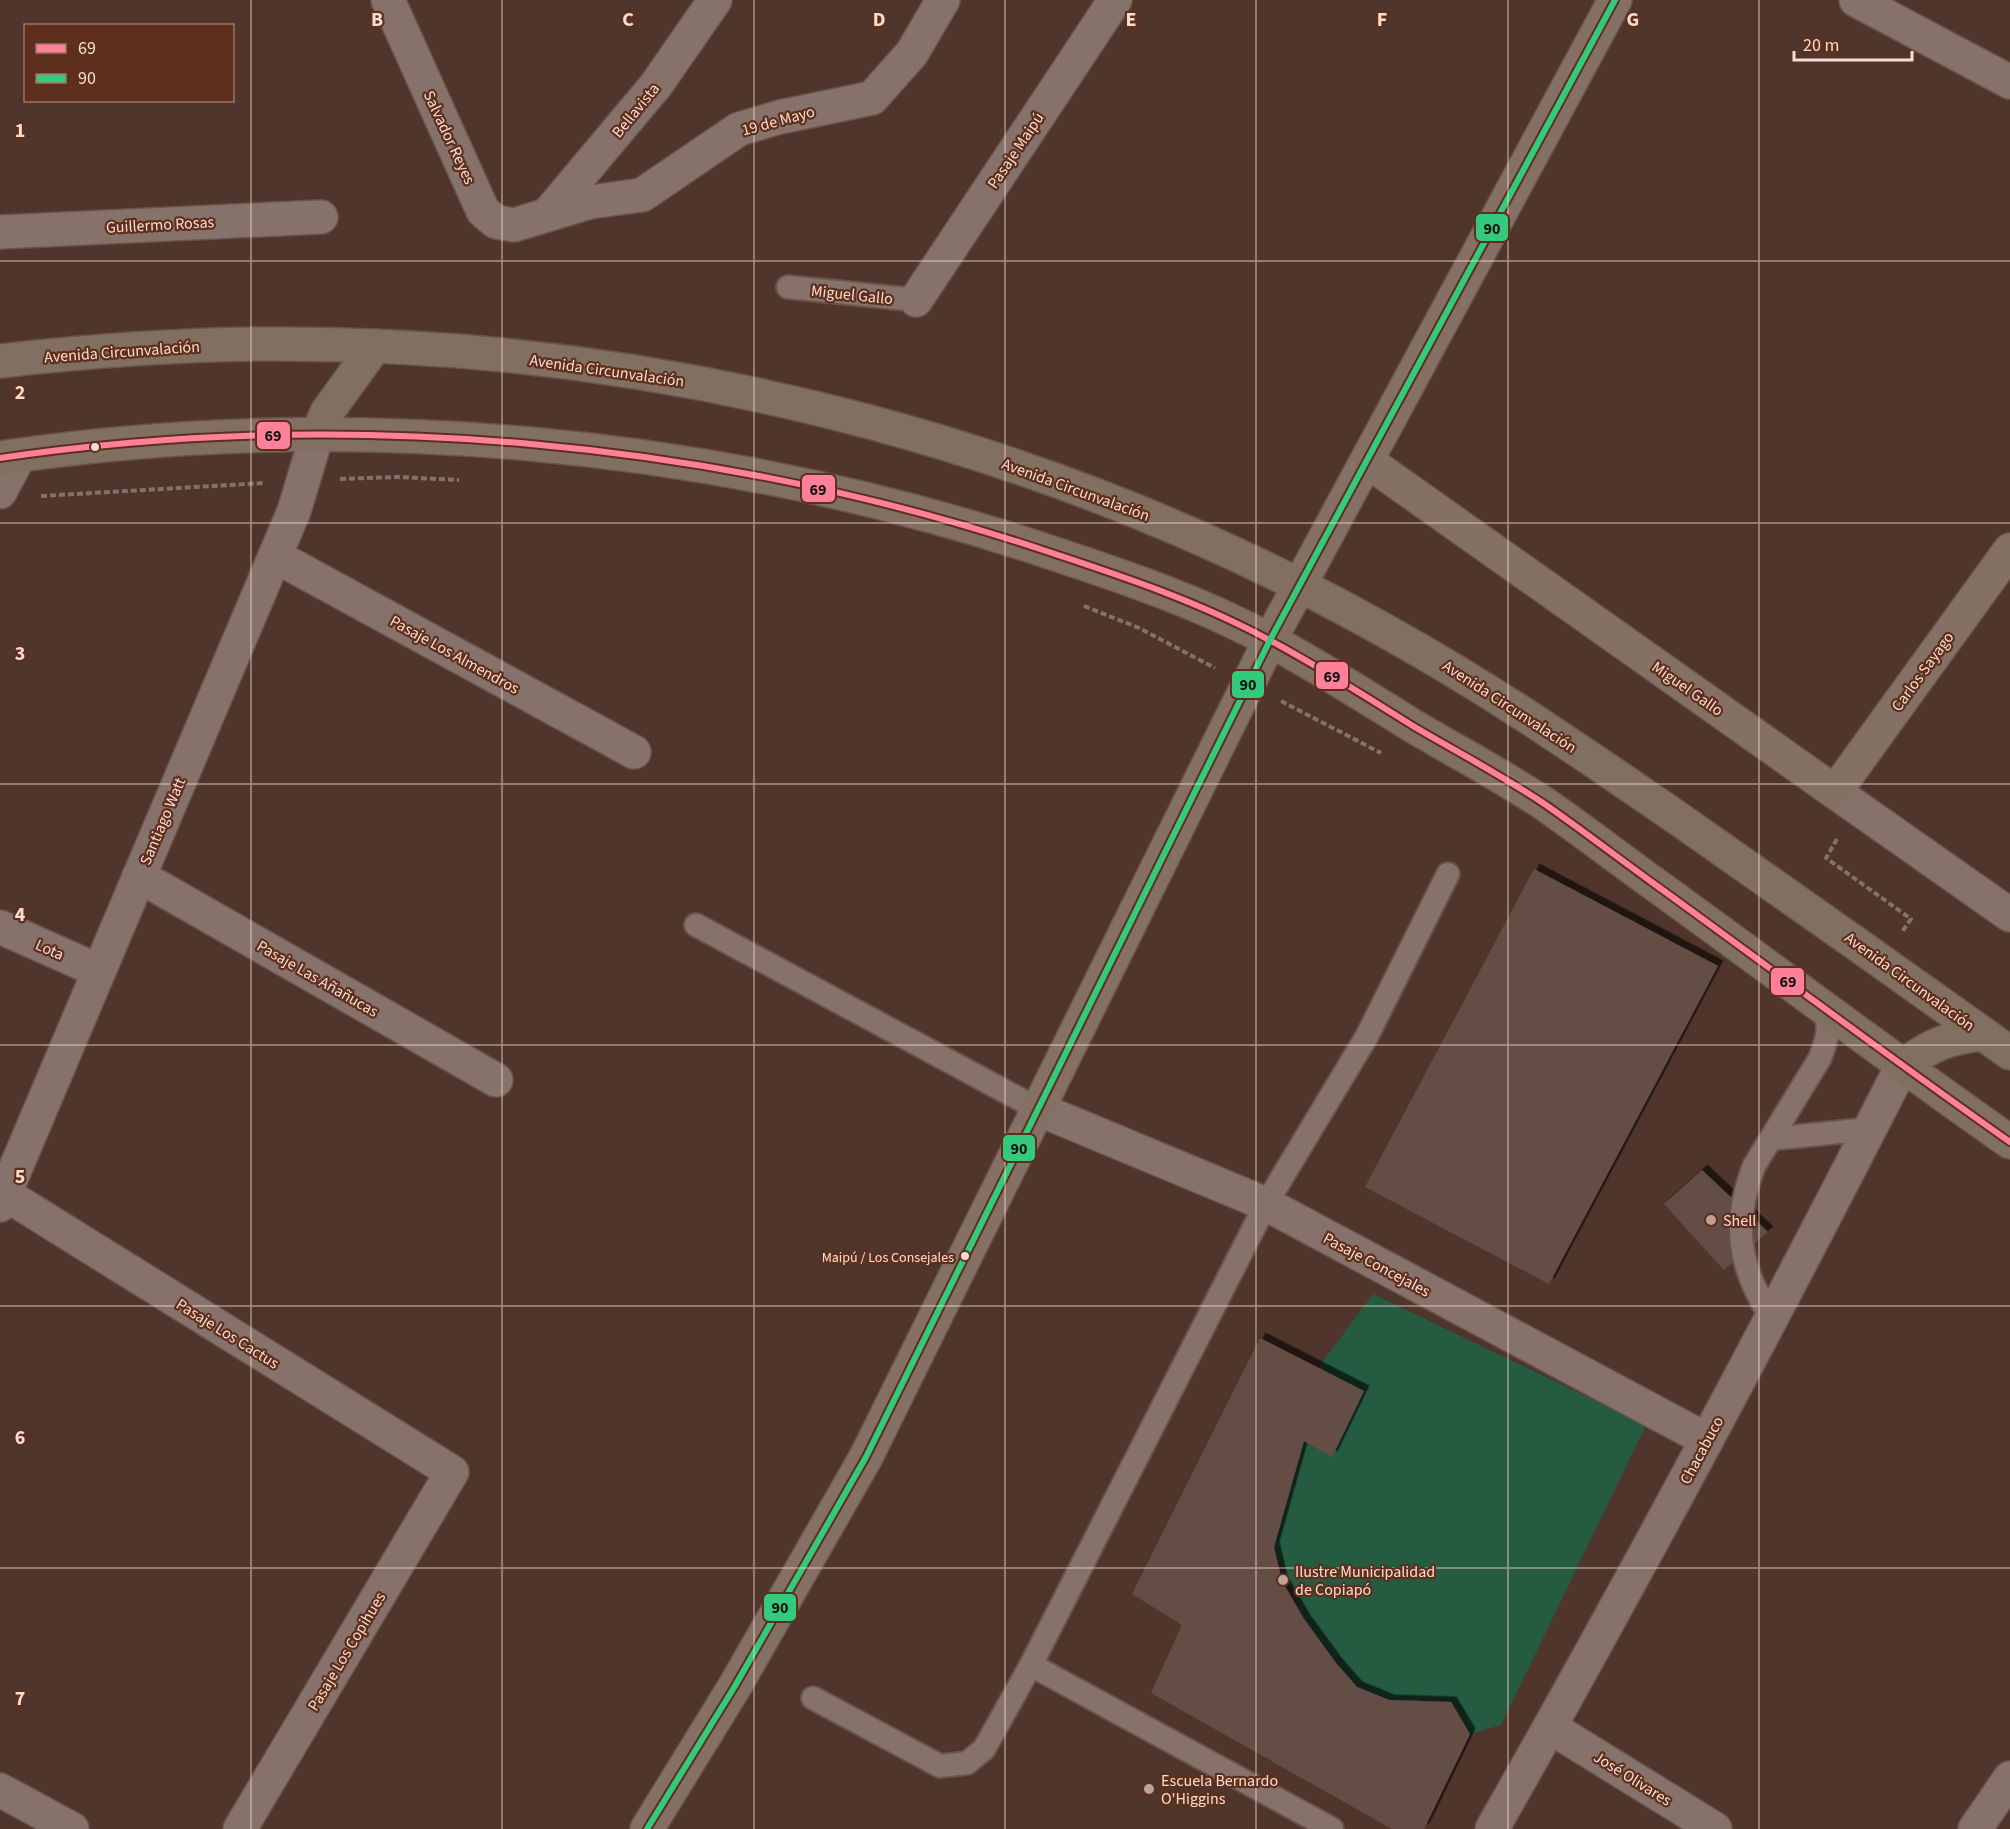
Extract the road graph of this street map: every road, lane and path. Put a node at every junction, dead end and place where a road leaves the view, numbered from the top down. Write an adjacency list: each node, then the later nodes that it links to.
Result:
1 (388, 0): 8 (street, Salvador Reyes)
2 (715, 0): 8 (street, Bellavista)
3 (943, 0): 8 (street, 19 de Mayo)
4 (1115, 0): 12 (street, Pasaje Maipú)
5 (1615, 0): 17 (main road)
6 (1856, 0): 7 (street)
7 (2010, 82)
8 (548, 215)
9 (321, 217): 10 (street, Guillermo Rosas)
10 (0, 232)
11 (788, 287): 12 (lane, Miguel Gallo)
12 (916, 300)
13 (375, 346): 14 (main road, Avenida Circunvalación); 15 (main road); 24 (main road, Avenida Circunvalación)
14 (0, 361)
15 (317, 435): 16 (main road); 19 (street, Santiago Watt); 26 (main road)
16 (9, 457): 20 (street)
17 (1366, 461): 24 (main road); 30 (main road, Miguel Gallo)
18 (468, 480): 19 (path)
19 (303, 481): 21 (path); 23 (street, Santiago Watt)
20 (0, 492)
21 (35, 496)
22 (2010, 550): 30 (main road, Carlos Sayago)
23 (275, 556): 28 (street, Pasaje Los Almendros); 32 (street, Santiago Watt)
24 (1299, 586): 26 (main road); 36 (main road, Avenida Circunvalación)
25 (1074, 602): 27 (path)
26 (1270, 640): 27 (main road); 38 (main road)
27 (1249, 685): 29 (path); 43 (main road)
28 (634, 752)
29 (1384, 755)
30 (1846, 799): 33 (street, Miguel Gallo); 36 (path)
31 (1448, 874): 48 (lane)
32 (139, 876): 37 (street, Santiago Watt); 42 (street, Pasaje Las Añañucas)
33 (2010, 915)
34 (696, 925): 43 (lane)
35 (0, 927): 37 (street, Lota)
36 (1882, 960): 39 (main road, Avenida Circunvalación)
37 (99, 971): 47 (street, Santiago Watt)
38 (1823, 1005): 41 (main road); 45 (lane)
39 (1983, 1034): 40 (main road, Avenida Circunvalación); 41 (main road)
40 (2010, 1053)
41 (1902, 1066): 44 (street, Chacabuco); 46 (main road)
42 (496, 1080)
43 (1038, 1109): 48 (street, Pasaje Concejales); 59 (main road)
44 (1869, 1129): 45 (lane); 49 (street, Chacabuco)
45 (1771, 1139): 49 (lane)
46 (2010, 1142)
47 (2, 1200): 51 (street, Pasaje Los Cactus)
48 (1266, 1204): 50 (street, Pasaje Concejales); 52 (lane)
49 (1771, 1317): 50 (street, Chacabuco)
50 (1707, 1440): 54 (street, Chacabuco)
51 (452, 1472): 58 (street, Pasaje Los Copihues)
52 (1031, 1665): 53 (lane); 60 (lane)
53 (813, 1698)
54 (1550, 1727): 61 (street, Chacabuco); 62 (street, José Olivares)
55 (2010, 1778): 63 (street)
56 (0, 1790): 57 (street)
57 (72, 1829)
58 (240, 1829)
59 (647, 1829)
60 (1332, 1829)
61 (1492, 1829)
62 (1715, 1829)
63 (1975, 1829)

